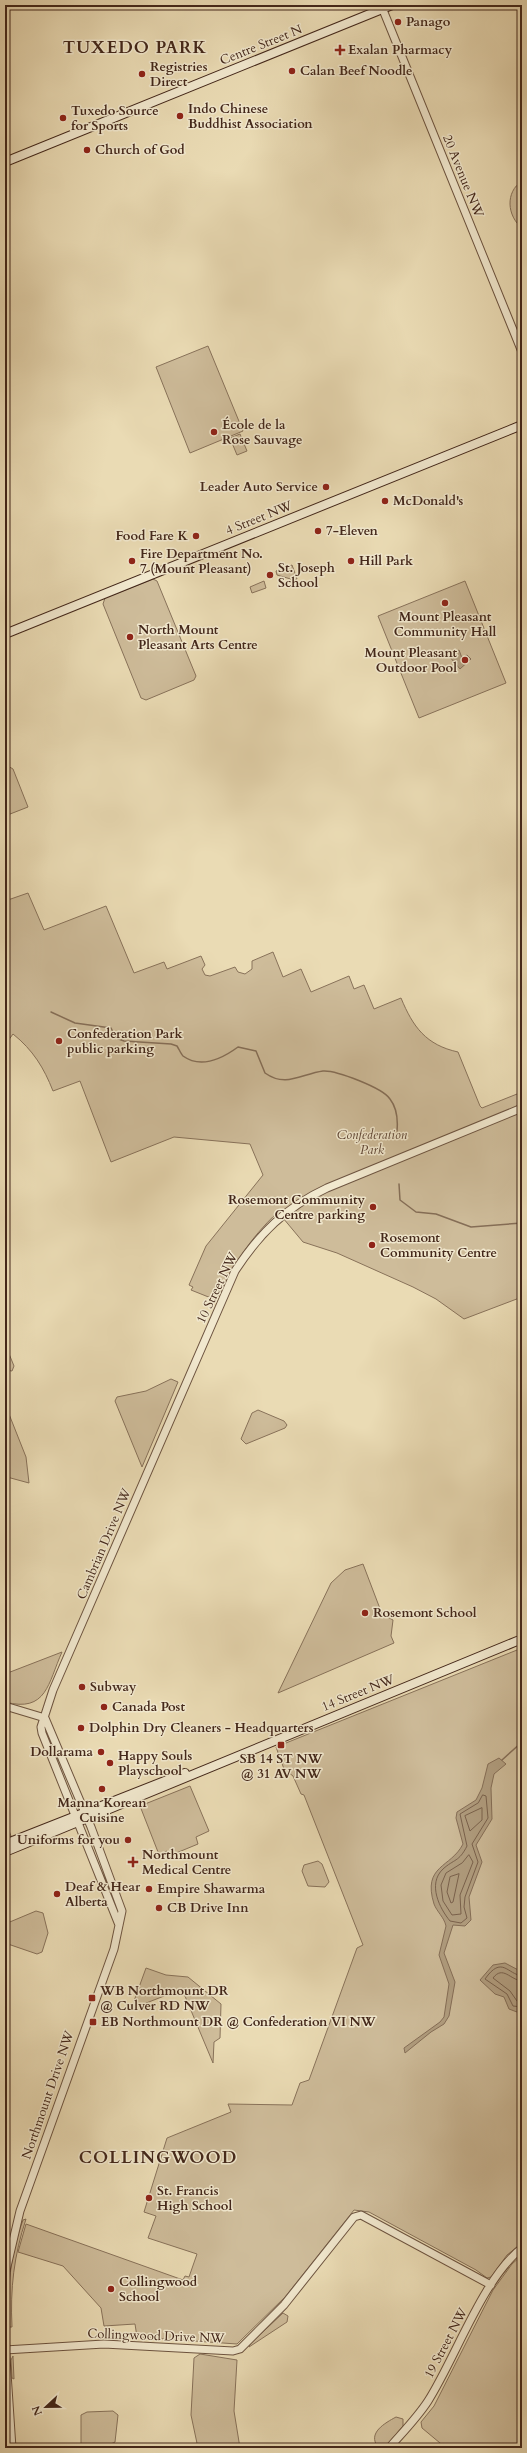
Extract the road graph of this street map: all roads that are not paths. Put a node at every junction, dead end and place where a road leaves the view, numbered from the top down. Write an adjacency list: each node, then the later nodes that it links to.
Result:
1 (392, 5): 2 (main road, Centre Street N)
2 (382, 7): 3 (main road, Centre Street N); 4 (street, 20 Avenue NW)
3 (5, 162)
4 (522, 352)
5 (522, 425): 6 (main road, 4 Street NW)
6 (5, 634)
7 (522, 1108): 8 (street, 10 Street NW)
8 (187, 1380): 11 (street, Cambrian Drive NW)
9 (522, 1639): 12 (main road, 14 Street NW)
10 (5, 1706): 11 (street)
11 (44, 1718): 12 (street, Northmount Drive NW); 13 (street)
12 (86, 1815): 13 (main road, 14 Street NW); 16 (street, Northmount Drive NW)
13 (77, 1818): 14 (main road, 14 Street NW); 15 (main road, 14 Street NW); 16 (street)
14 (5, 1844)
15 (5, 1852)
16 (119, 1925): 18 (street, Northmount Drive NW)
17 (522, 2248): 19 (street, 19 Street NW)
18 (5, 2274)
19 (491, 2285): 21 (street, Collingwood Drive NW); 23 (street, 19 Street NW)
20 (5, 2343): 21 (street)
21 (6, 2350): 22 (street)
22 (12, 2448)
23 (389, 2448)

